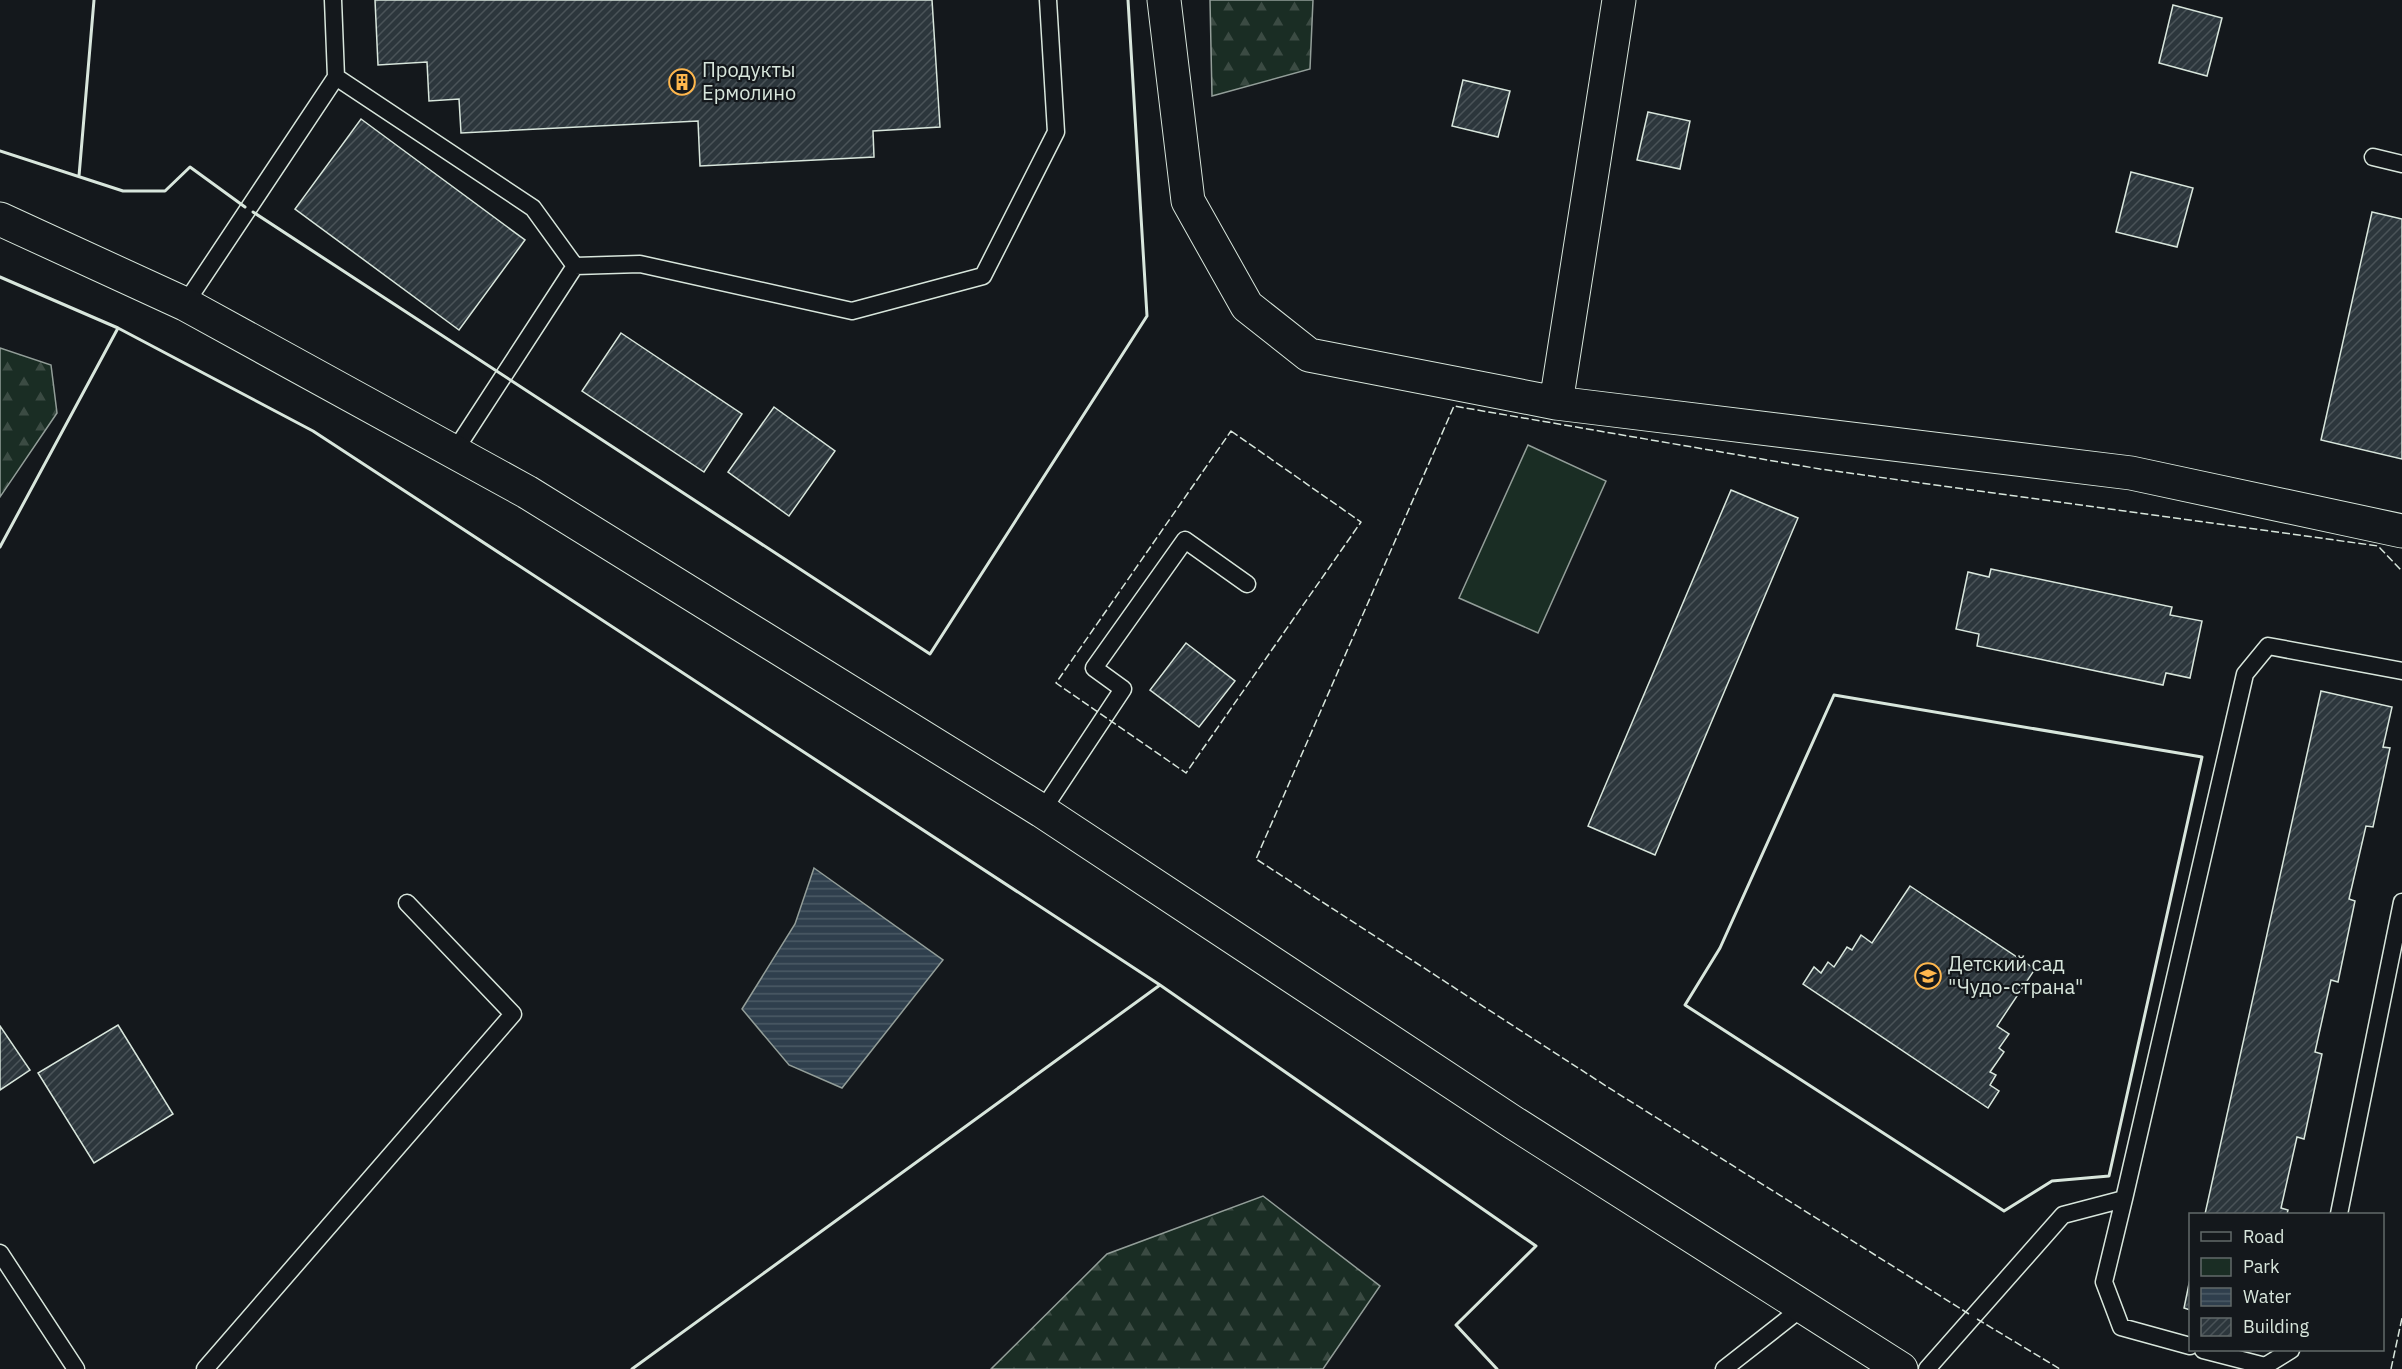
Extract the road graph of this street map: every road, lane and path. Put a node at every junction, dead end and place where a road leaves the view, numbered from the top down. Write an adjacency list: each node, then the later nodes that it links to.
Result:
1 (333, 0): 5 (lane)
2 (1048, 0): 9 (lane)
3 (1164, 0): 11 (main road)
4 (1619, 0): 11 (main road)
5 (336, 77): 9 (lane); 10 (lane)
6 (2373, 157): 7 (lane)
7 (2402, 164)
8 (0, 219): 10 (main road)
9 (575, 267): 12 (lane)
10 (185, 304): 12 (main road)
11 (1556, 403): 13 (main road)
12 (454, 452): 16 (main road)
13 (2402, 531)
14 (1247, 584): 16 (lane)
15 (2402, 671): 19 (lane)
16 (1042, 811): 22 (main road)
17 (2402, 902): 20 (lane)
18 (406, 903): 27 (lane)
19 (2124, 1199): 23 (lane); 30 (lane)
20 (2339, 1213)
21 (0, 1253): 26 (lane)
22 (1803, 1307): 28 (lane); 29 (main road)
23 (2189, 1346)
24 (2207, 1351): 25 (lane)
25 (2288, 1351)
26 (76, 1369)
27 (205, 1369)
28 (1724, 1369)
29 (1901, 1369)
30 (1927, 1369)

